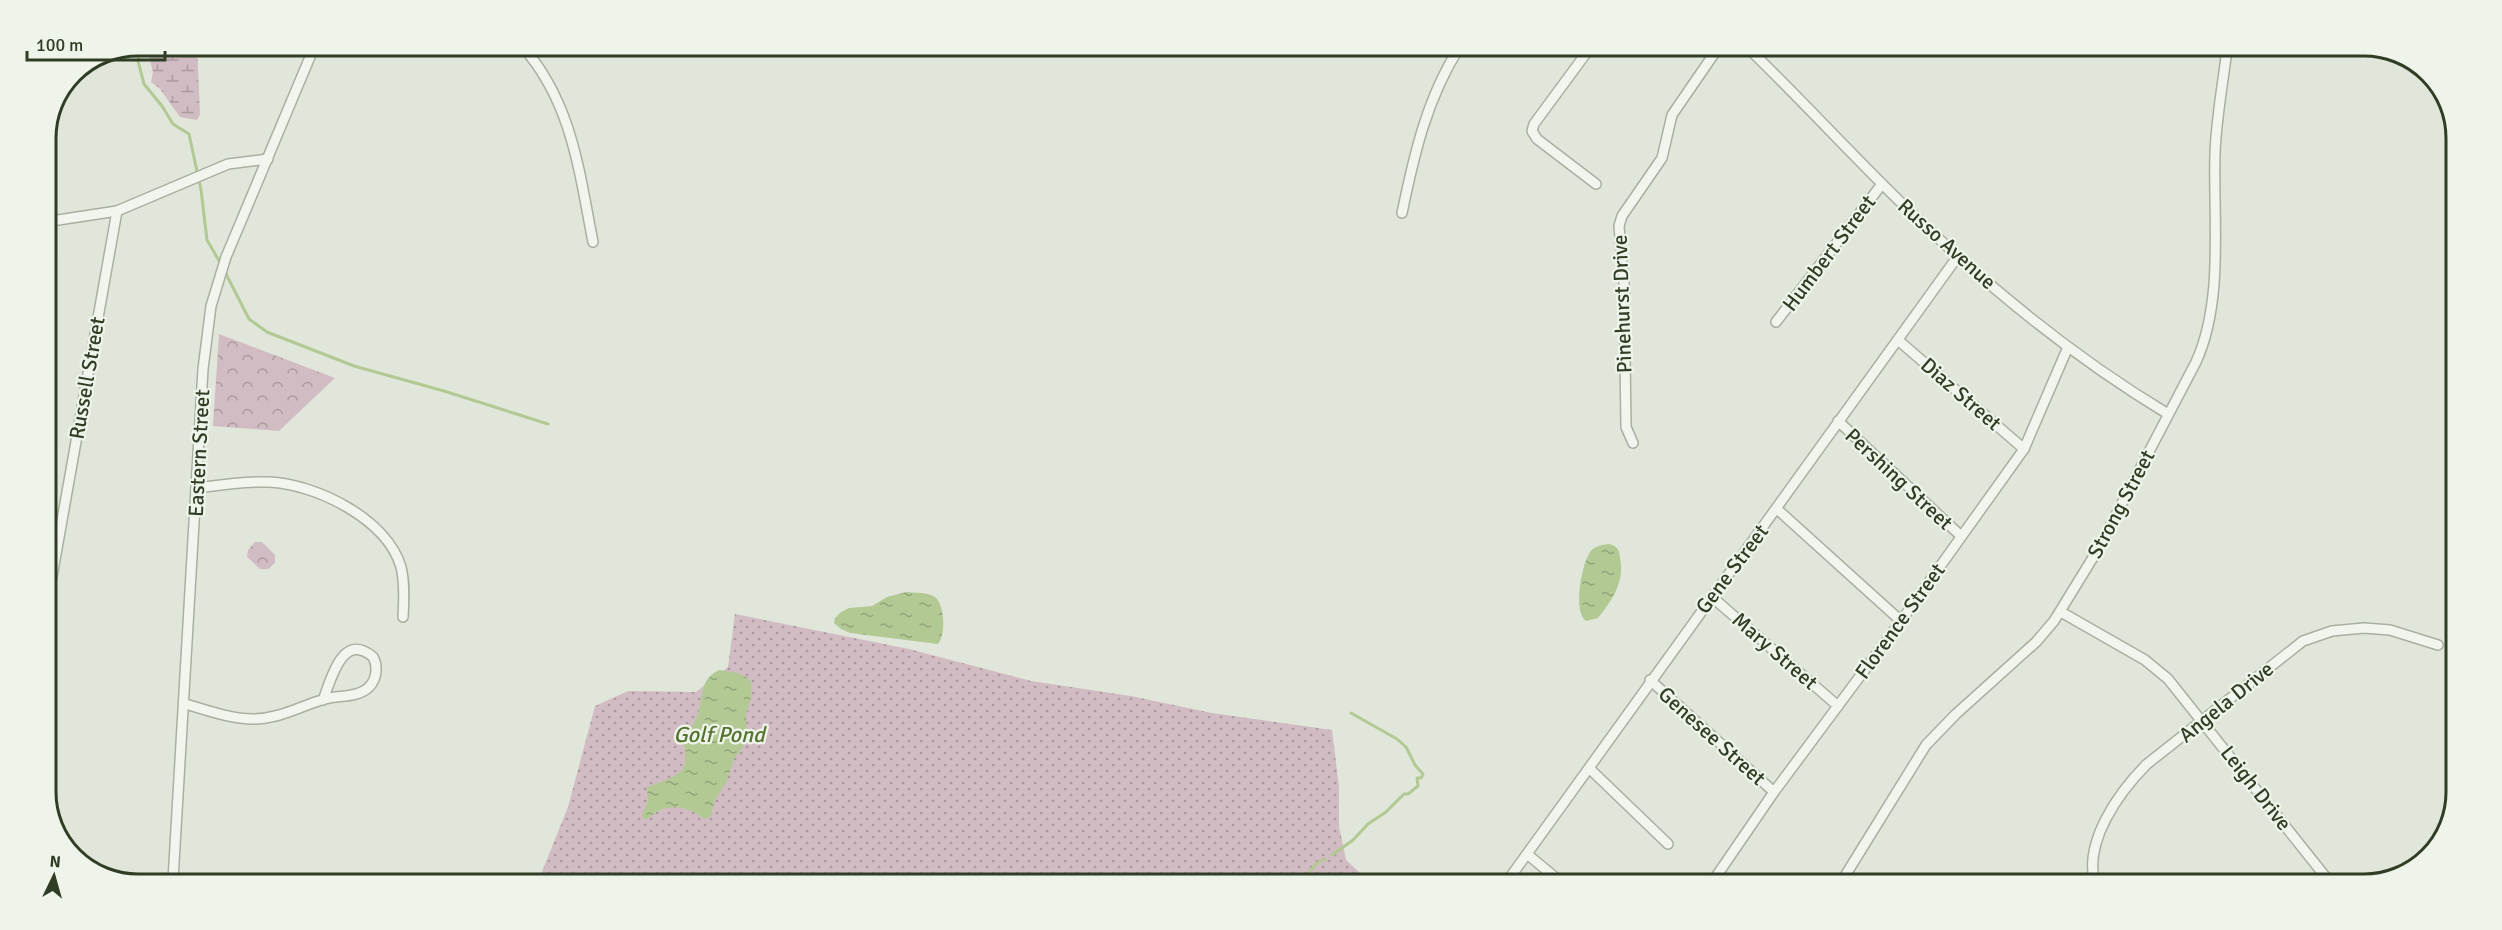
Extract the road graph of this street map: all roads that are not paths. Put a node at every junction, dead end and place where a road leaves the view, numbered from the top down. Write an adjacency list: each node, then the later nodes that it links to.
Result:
1 (311, 55): 8 (street, Eastern Street)
2 (529, 55): 14 (street)
3 (1455, 55): 12 (street)
4 (1585, 55): 9 (street)
5 (1713, 55): 21 (street, Pinehurst Drive)
6 (1755, 55): 10 (street, Russo Avenue)
7 (2226, 55): 19 (street, Strong Street)
8 (268, 159): 11 (street); 23 (street, Eastern Street)
9 (1596, 183)
10 (1882, 184): 15 (street, Russo Avenue); 16 (street, Humbert Street)
11 (117, 211): 13 (street); 26 (street, Russell Street)
12 (1402, 213)
13 (55, 220)
14 (592, 242)
15 (1958, 256): 17 (street, Gene Street); 18 (street, Russo Avenue)
16 (1776, 322)
17 (1898, 340): 20 (street, Gene Street); 22 (street, Diaz Street)
18 (2068, 347): 19 (street, Russo Avenue); 22 (street, Florence Street)
19 (2168, 414): 28 (street, Strong Street)
20 (1838, 421): 24 (street, Gene Street); 25 (street, Pershing Street)
21 (1633, 442)
22 (2024, 449): 25 (street, Florence Street)
23 (196, 488): 29 (street); 34 (street, Eastern Street)
24 (1777, 509): 27 (street, Gene Street); 30 (street)
25 (1961, 536): 30 (street, Florence Street)
26 (56, 556)
27 (1712, 597): 32 (street, Gene Street); 35 (street, Mary Street)
28 (2061, 612): 36 (street, Leigh Drive); 45 (street, Strong Street)
29 (403, 617)
30 (1901, 621): 35 (street, Florence Street)
31 (2438, 645): 36 (street, Angela Drive)
32 (1650, 680): 37 (street, Gene Street); 38 (street, Genesee Street)
33 (323, 700): 33 (street); 34 (street)
34 (185, 704): 41 (street, Eastern Street)
35 (1838, 706): 38 (street, Florence Street)
36 (2202, 721): 46 (street, Angela Drive); 47 (street, Leigh Drive)
37 (1590, 769): 39 (street); 40 (street, Gene Street)
38 (1774, 792): 44 (street, Florence Street)
39 (1668, 844)
40 (1527, 854): 42 (street, Gene Street); 43 (street)
41 (173, 874)
42 (1513, 874)
43 (1551, 874)
44 (1718, 874)
45 (1845, 874)
46 (2093, 874)
47 (2323, 874)

